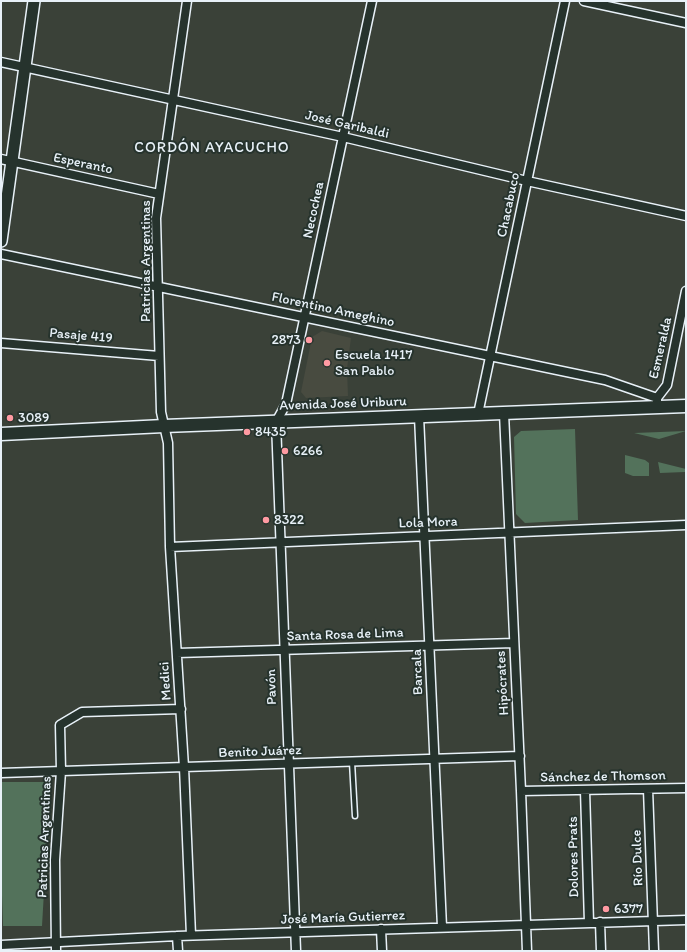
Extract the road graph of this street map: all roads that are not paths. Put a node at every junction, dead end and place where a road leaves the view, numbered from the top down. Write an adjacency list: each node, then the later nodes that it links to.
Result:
1 (34, 1): 8 (main road)
2 (187, 1): 9 (street, Patricias Argentinas)
3 (372, 1): 10 (street, Necochea)
4 (565, 1): 13 (street, Chacabuco)
5 (584, 1): 6 (street)
6 (686, 23)
7 (1, 62): 8 (street, José Garibaldi)
8 (26, 67): 9 (street, José Garibaldi); 12 (main road)
9 (174, 100): 10 (street, José Garibaldi); 14 (street, Patricias Argentinas)
10 (343, 137): 13 (street, José Garibaldi); 20 (street, Necochea)
11 (1, 159): 12 (street, Esperanto)
12 (13, 162): 14 (street, Esperanto); 16 (main road)
13 (527, 181): 15 (street, José Garibaldi); 23 (street, Chacabuco)
14 (159, 194): 18 (street, Patricias Argentinas)
15 (686, 216)
16 (1, 241)
17 (1, 254): 18 (street, Florentino Ameghino)
18 (158, 286): 20 (street, Florentino Ameghino); 22 (street, Patricias Argentinas)
19 (686, 291): 24 (street, Esmeralda)
20 (304, 318): 23 (street, Florentino Ameghino); 29 (street, Necochea)
21 (1, 343): 22 (street, Pasaje 419)
22 (159, 356): 30 (street, Patricias Argentinas)
23 (490, 356): 24 (street, Florentino Ameghino); 27 (street, Chacabuco)
24 (657, 402): 25 (main road, Avenida José Uriburu); 26 (main road, Avenida José Uriburu)
25 (686, 406)
26 (504, 413): 27 (main road, Avenida José Uriburu); 33 (street, Hipócrates)
27 (478, 414): 28 (main road, Avenida José Uriburu)
28 (420, 416): 29 (main road, Avenida José Uriburu); 34 (street, Barcala)
29 (276, 422): 30 (main road, Avenida José Uriburu); 35 (street, Pavón)
30 (164, 426): 31 (main road, Avenida José Uriburu); 36 (street, Medici)
31 (1, 434)
32 (686, 525): 33 (street, Lola Mora)
33 (510, 533): 34 (street, Lola Mora); 37 (street, Hipócrates)
34 (425, 536): 35 (street, Lola Mora); 38 (street, Barcala)
35 (280, 543): 36 (street, Lola Mora); 39 (street, Pavón)
36 (170, 548): 40 (street, Medici)
37 (514, 643): 38 (street, Santa Rosa de Lima); 42 (street, Hipócrates)
38 (430, 646): 39 (street, Santa Rosa de Lima); 43 (street, Barcala)
39 (284, 650): 40 (street, Santa Rosa de Lima); 45 (street, Pavón)
40 (177, 654): 41 (street, Medici)
41 (181, 709): 46 (street, Medici); 47 (street, Patricias Argentinas)
42 (520, 756): 43 (street, Benito Juárez); 52 (street, Hipócrates)
43 (434, 759): 44 (street, Benito Juárez); 59 (street, Barcala)
44 (352, 762): 45 (street, Benito Juárez); 53 (lane)
45 (288, 764): 46 (street, Benito Juárez); 61 (street, Pavón)
46 (184, 767): 47 (street, Benito Juárez); 62 (street, Medici)
47 (61, 771): 48 (street, Benito Juárez); 64 (street, Patricias Argentinas)
48 (1, 773)
49 (648, 788): 50 (street, Sánchez de Thomson); 51 (street, Sánchez de Thomson); 55 (street, Río Dulce)
50 (686, 788)
51 (585, 790): 52 (street, Sánchez de Thomson); 57 (street, Dolores Prats)
52 (521, 792): 58 (street, Hipócrates)
53 (355, 816)
54 (686, 920): 55 (street, José María Gutierrez)
55 (653, 921): 56 (street, José María Gutierrez); 72 (street, Río Dulce)
56 (600, 922): 57 (street, José María Gutierrez); 71 (street)
57 (589, 923): 58 (street, José María Gutierrez)
58 (526, 925): 59 (street, José María Gutierrez); 70 (street, Hipócrates)
59 (442, 927): 60 (street, José María Gutierrez)
60 (381, 929): 61 (street, José María Gutierrez); 69 (street)
61 (294, 933): 62 (street, José María Gutierrez); 68 (street, Pavón)
62 (191, 935): 63 (street, José María Gutierrez)
63 (177, 936): 64 (street, José María Gutierrez); 67 (street)
64 (56, 941): 65 (street, José María Gutierrez); 66 (street, Patricias Argentinas)
65 (1, 945)
66 (56, 951)
67 (178, 951)
68 (296, 951)
69 (382, 951)
70 (527, 951)
71 (602, 951)
72 (654, 951)

